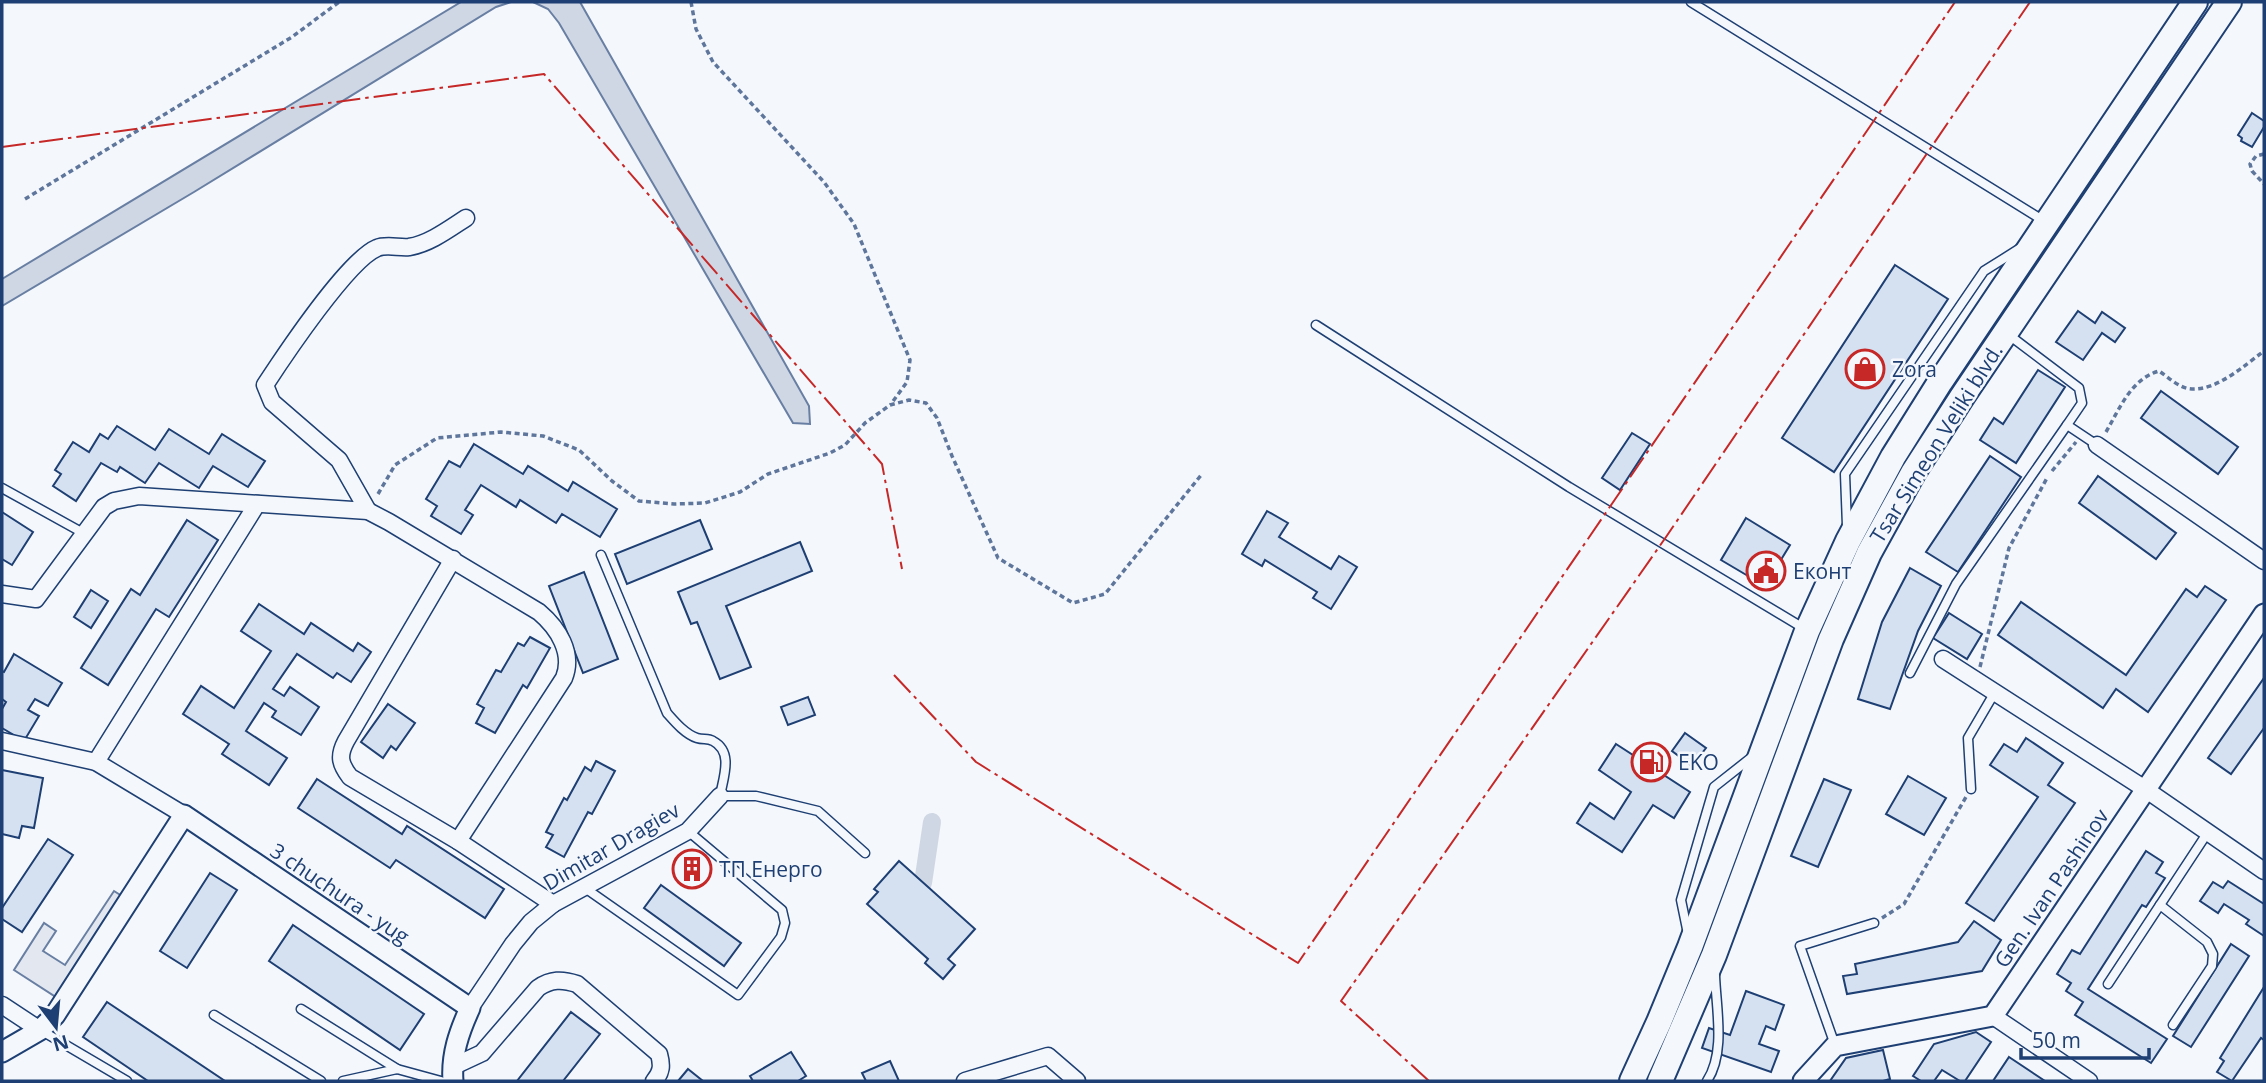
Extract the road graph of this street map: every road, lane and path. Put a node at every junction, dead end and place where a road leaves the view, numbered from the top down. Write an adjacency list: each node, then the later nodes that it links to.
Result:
1 (339, 2): 8 (path)
2 (691, 2): 14 (path)
3 (1691, 2): 10 (lane)
4 (2194, 2): 10 (main road, Tsar Simeon Veliki blvd.)
5 (2229, 2): 12 (main road, Tsar Simeon Veliki blvd.)
6 (2264, 154): 7 (path)
7 (2264, 184)
8 (25, 199)
9 (466, 218): 21 (street)
10 (2042, 230): 23 (main road, Tsar Simeon Veliki blvd.); 23 (lane)
11 (1316, 325): 29 (lane)
12 (2005, 332): 15 (lane); 49 (main road, Tsar Simeon Veliki blvd.)
13 (2264, 351): 17 (path)
14 (890, 405): 18 (path); 21 (path)
15 (2067, 425): 16 (lane); 31 (lane)
16 (2081, 435): 17 (lane); 32 (path)
17 (2097, 445): 26 (street)
18 (1202, 474)
19 (2, 488): 22 (lane)
20 (257, 504): 21 (street); 22 (street); 35 (street)
21 (368, 512): 25 (street)
22 (85, 534): 27 (street)
23 (1848, 541): 29 (main road, Tsar Simeon Veliki blvd.)
24 (601, 555): 38 (lane)
25 (453, 559): 42 (street); 42 (street)
26 (2264, 561)
27 (2, 594)
28 (2264, 614): 37 (street, Gen. Ivan Pashinov)
29 (1807, 631): 68 (main road, Tsar Simeon Veliki blvd.)
30 (1943, 659): 32 (street)
31 (1910, 673)
32 (1977, 681): 33 (street)
33 (1995, 692): 36 (lane); 37 (street)
34 (2, 741): 35 (street, 3 chuchura - yug)
35 (96, 762): 39 (street, 3 chuchura - yug)
36 (1971, 789): 48 (path)
37 (2145, 789): 41 (street); 55 (street, Gen. Ivan Pashinov)
38 (720, 796): 40 (street, Dimitar Dragiev); 43 (lane)
39 (184, 815): 53 (street, 3 chuchura - yug); 57 (street)
40 (688, 831): 45 (street, Dimitar Dragiev); 45 (lane)
41 (2208, 832): 44 (street); 47 (lane)
42 (458, 842): 46 (street)
43 (865, 853)
44 (2264, 871)
45 (585, 888): 46 (street, Dimitar Dragiev)
46 (553, 904): 53 (street, Dimitar Dragiev)
47 (2160, 905): 50 (lane); 56 (lane)
48 (1874, 923): 58 (lane)
49 (1714, 955): 69 (main road, Tsar Simeon Veliki blvd.); 70 (lane)
50 (2108, 984)
51 (2, 1004): 57 (street)
52 (301, 1009): 60 (lane)
53 (470, 1009): 61 (street, Dimitar Dragiev)
54 (214, 1015): 63 (lane)
55 (1993, 1016): 58 (street); 72 (street)
56 (2173, 1025)
57 (40, 1030): 59 (street); 62 (lane)
58 (1835, 1045): 71 (street)
59 (2, 1052)
60 (397, 1069): 61 (lane); 64 (lane)
61 (449, 1077): 65 (street)
62 (127, 1081)
63 (321, 1081)
64 (343, 1081)
65 (654, 1081)
66 (965, 1081): 67 (street)
67 (1077, 1081)
68 (1632, 1081)
69 (1660, 1081)
70 (1707, 1081)
71 (1803, 1081)
72 (2089, 1081)

